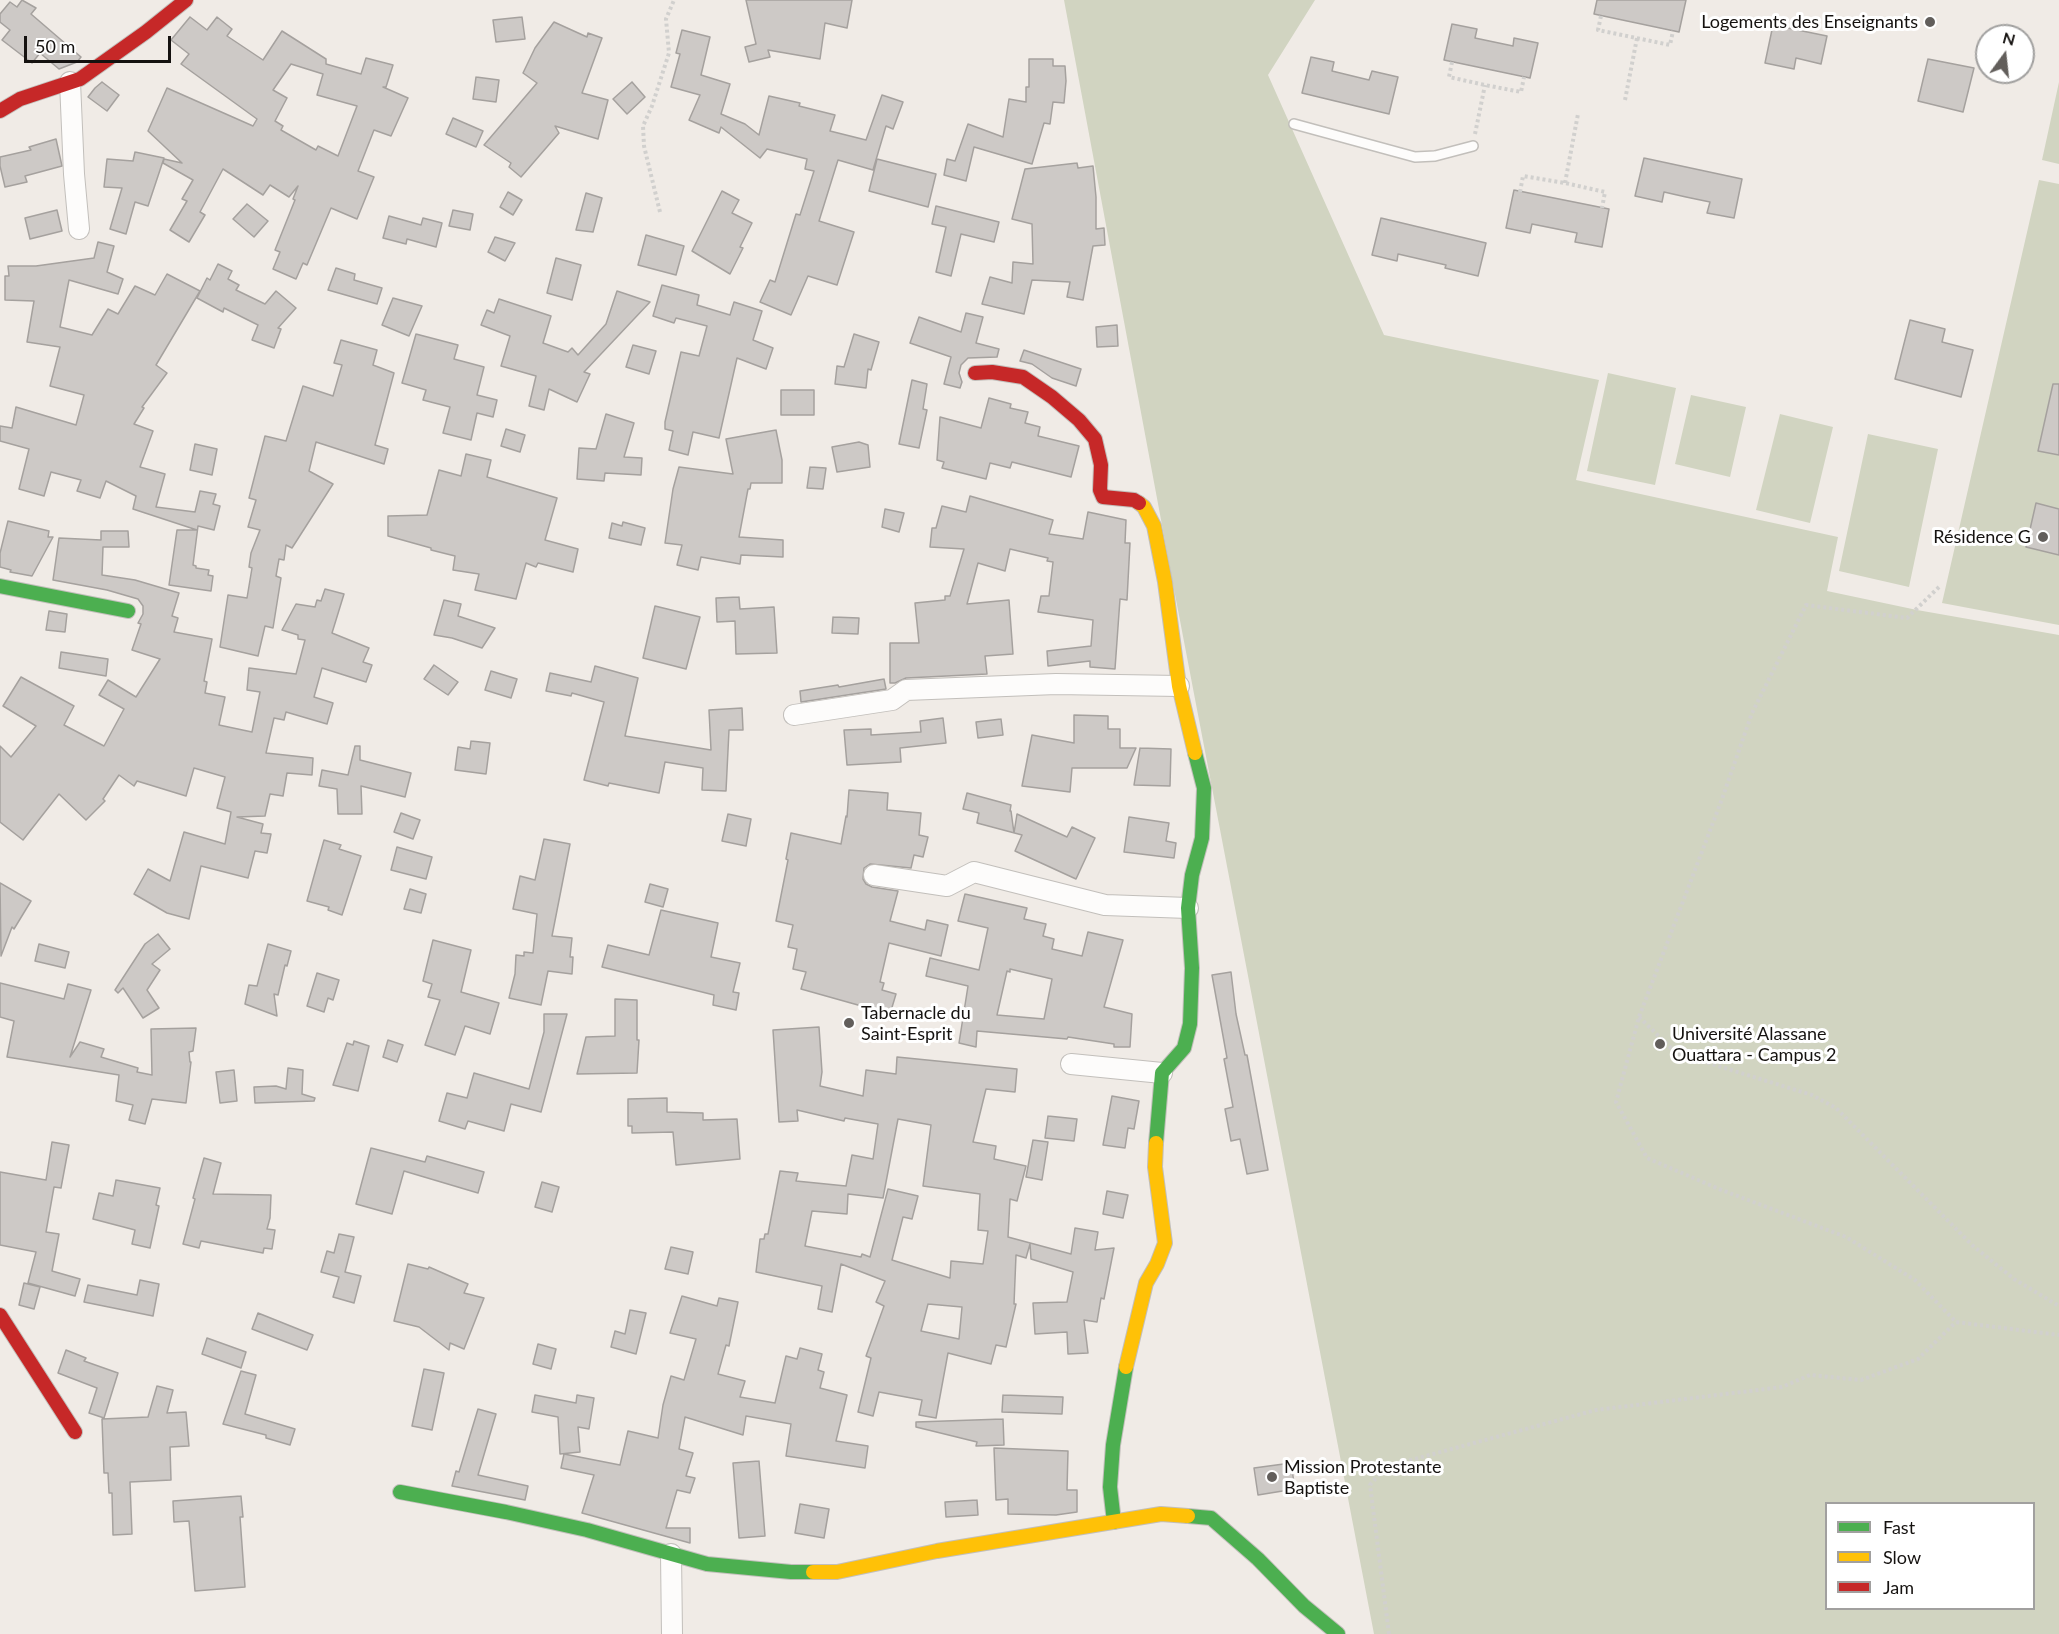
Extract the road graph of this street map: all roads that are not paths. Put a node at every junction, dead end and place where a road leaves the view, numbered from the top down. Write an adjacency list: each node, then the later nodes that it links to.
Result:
1 (186, 0): 2 (street)
2 (70, 82): 3 (street); 6 (street)
3 (0, 111)
4 (1294, 124): 5 (lane)
5 (1473, 146)
6 (80, 229)
7 (975, 373): 10 (street)
8 (0, 586): 9 (street)
9 (128, 611)
10 (1179, 686): 11 (street); 13 (street)
11 (794, 715)
12 (874, 875): 13 (street)
13 (1188, 908): 15 (street)
14 (1071, 1064): 15 (street)
15 (1162, 1073): 19 (street)
16 (0, 1315): 17 (street)
17 (75, 1432)
18 (400, 1492): 20 (street)
19 (1114, 1522): 20 (street); 22 (street)
20 (671, 1554): 21 (street)
21 (672, 1634)
22 (1338, 1634)

